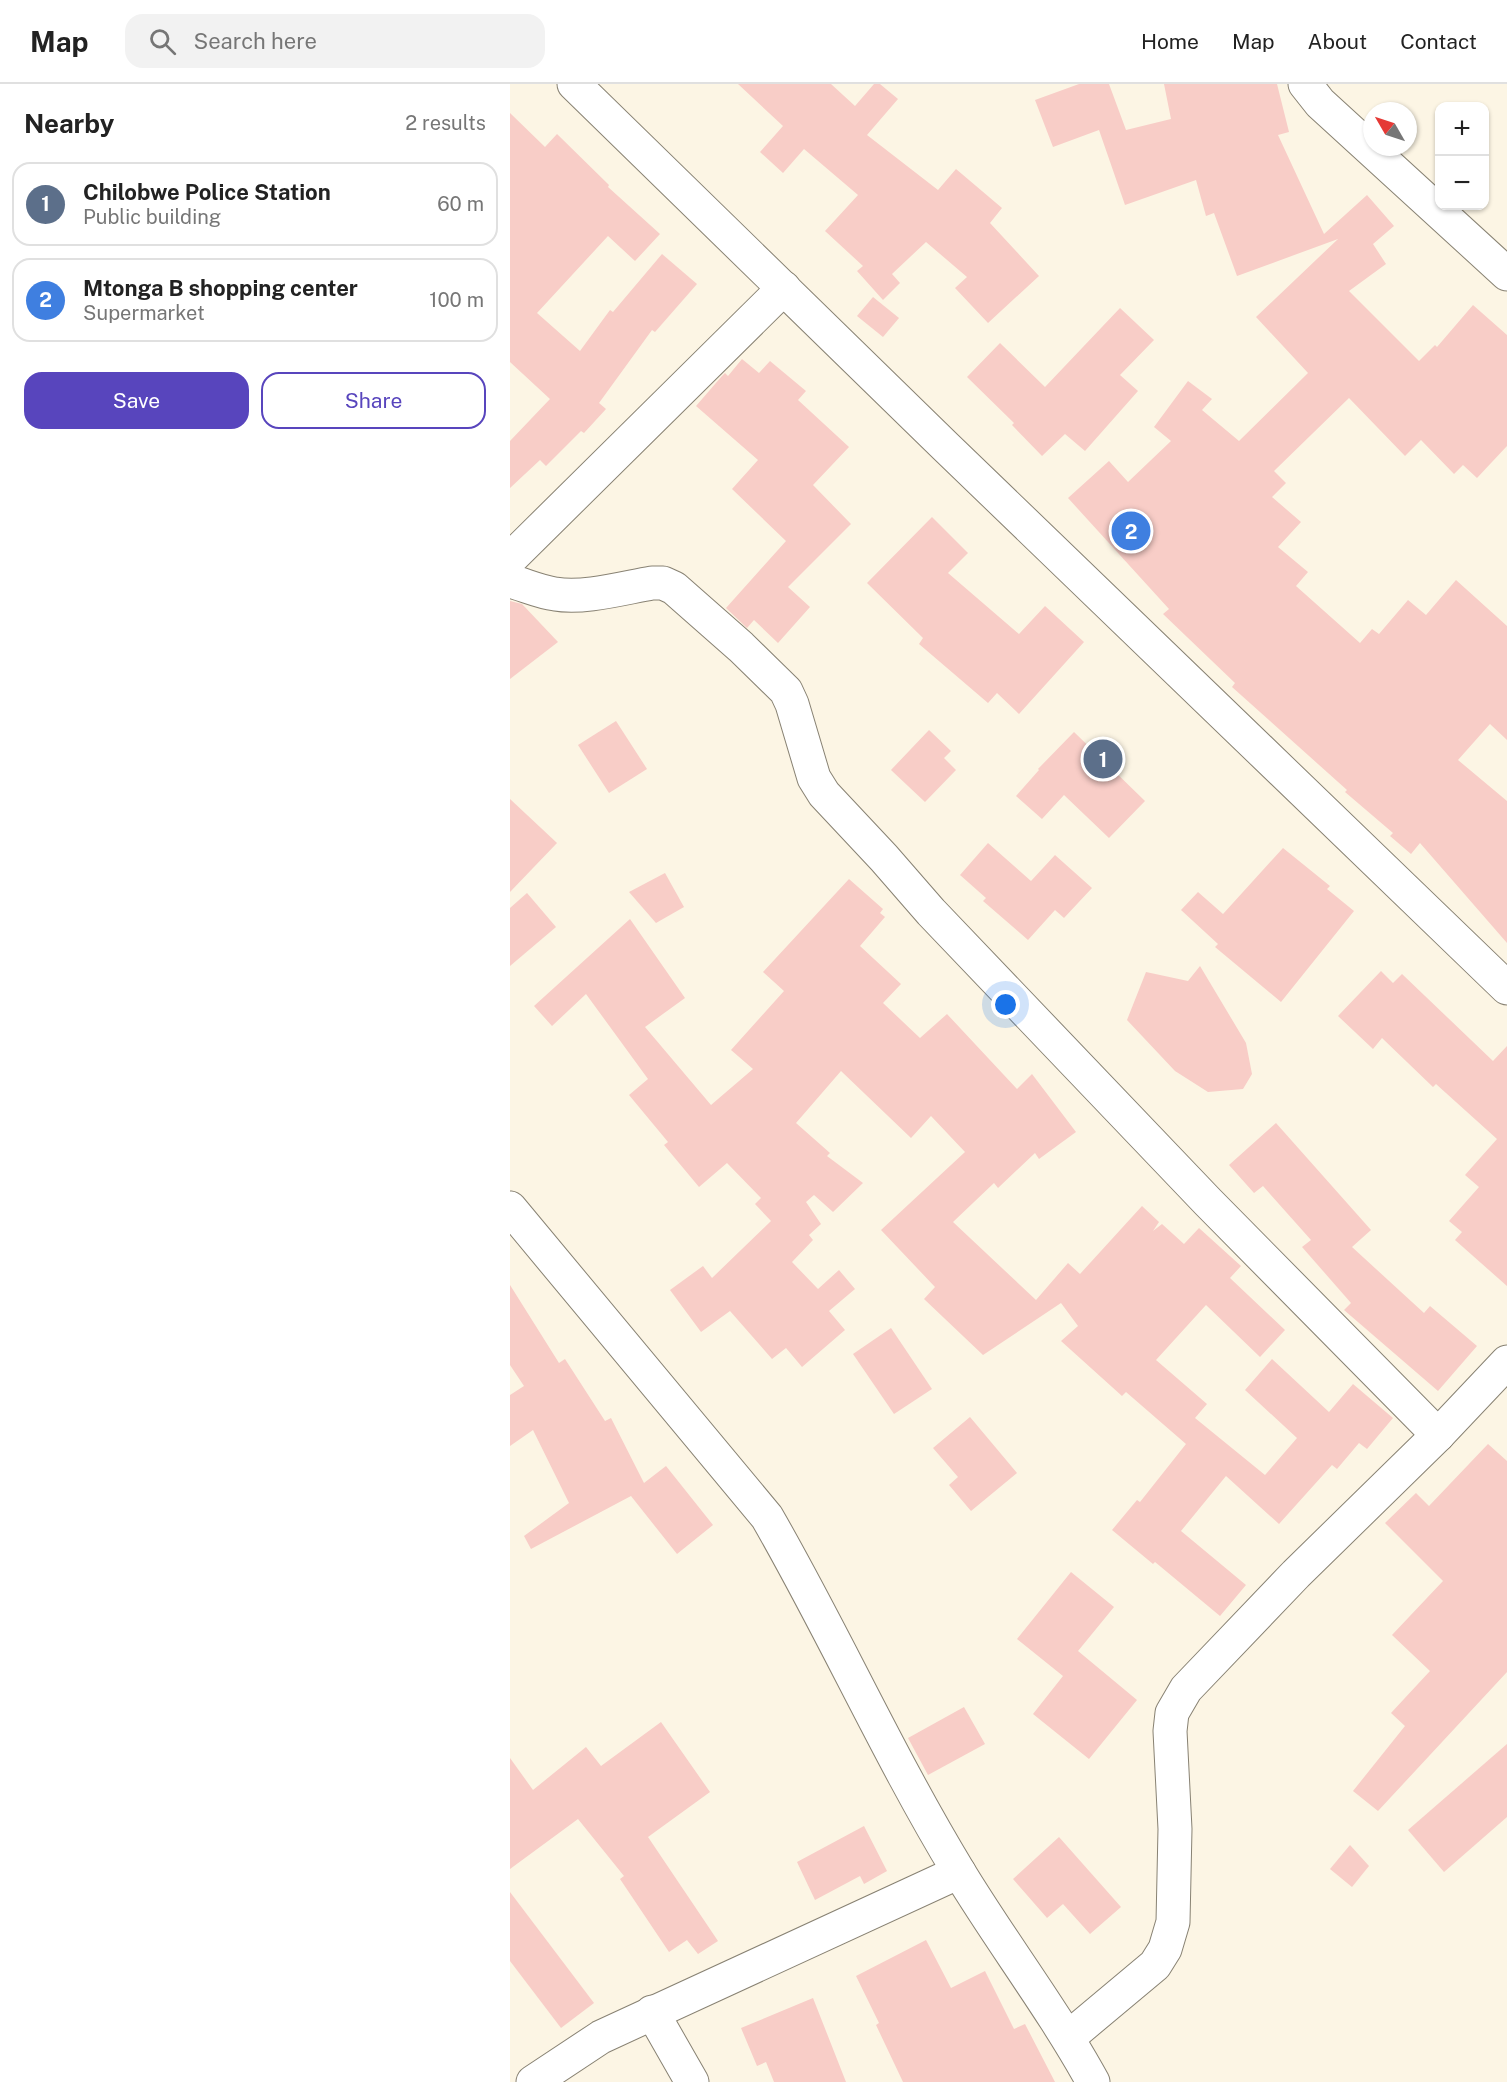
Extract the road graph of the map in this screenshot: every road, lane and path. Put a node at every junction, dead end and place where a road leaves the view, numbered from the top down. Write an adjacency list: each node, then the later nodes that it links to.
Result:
1 (574, 84): 4 (street)
2 (1305, 84): 3 (street)
3 (1507, 274)
4 (784, 288): 5 (street); 7 (street)
5 (510, 559)
6 (510, 581): 10 (street)
7 (1506, 986)
8 (510, 1208): 11 (street)
9 (1507, 1362): 10 (street)
10 (1438, 1435): 13 (street)
11 (959, 1872): 12 (street); 13 (street)
12 (652, 2012): 14 (street); 15 (street)
13 (1069, 2037): 16 (street)
14 (533, 2082)
15 (692, 2082)
16 (1093, 2082)

